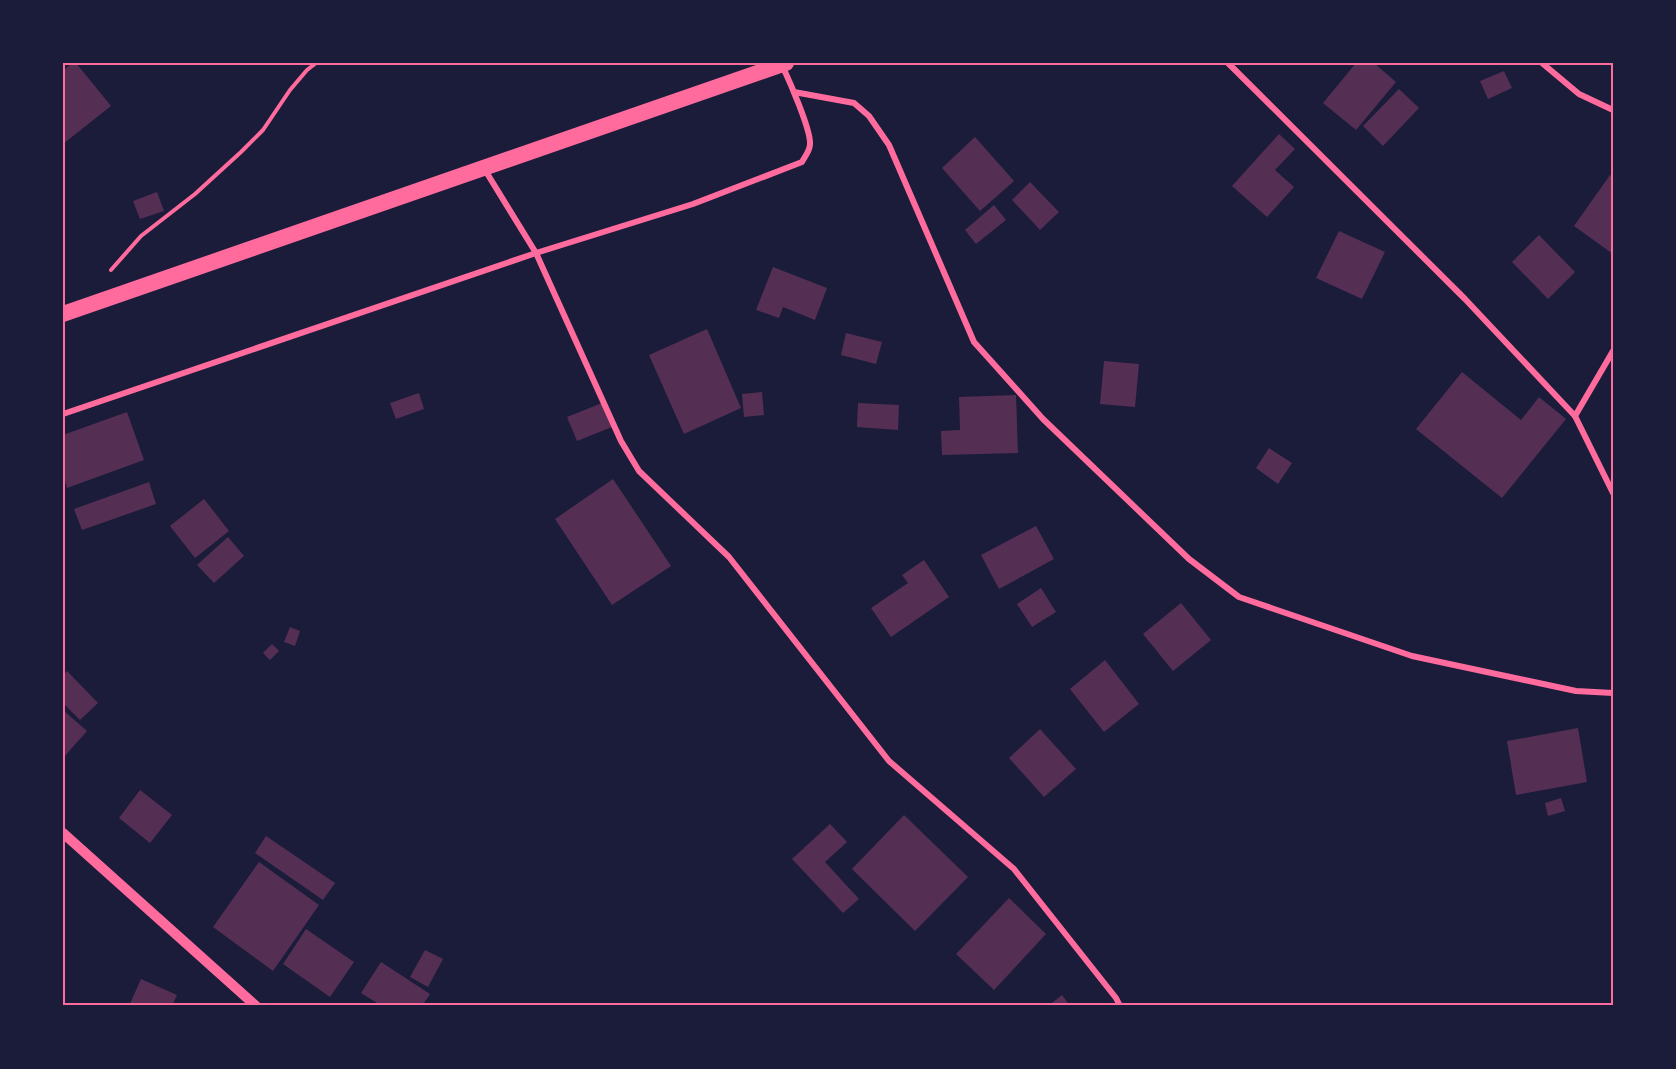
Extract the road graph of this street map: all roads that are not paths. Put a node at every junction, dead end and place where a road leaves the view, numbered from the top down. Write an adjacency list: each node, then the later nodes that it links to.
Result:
1 (1228, 63): 11 (street)
2 (1542, 63): 5 (street)
3 (784, 64): 4 (street); 6 (highway)
4 (794, 92): 7 (street); 13 (street)
5 (1613, 110)
6 (484, 168): 7 (street); 8 (highway)
7 (536, 253): 10 (street); 16 (street)
8 (63, 314)
9 (1613, 351): 11 (street)
10 (63, 414)
11 (1575, 416): 12 (street)
12 (1613, 493)
13 (1613, 693)
14 (63, 833): 15 (street)
15 (256, 1006)
16 (1120, 1006)

